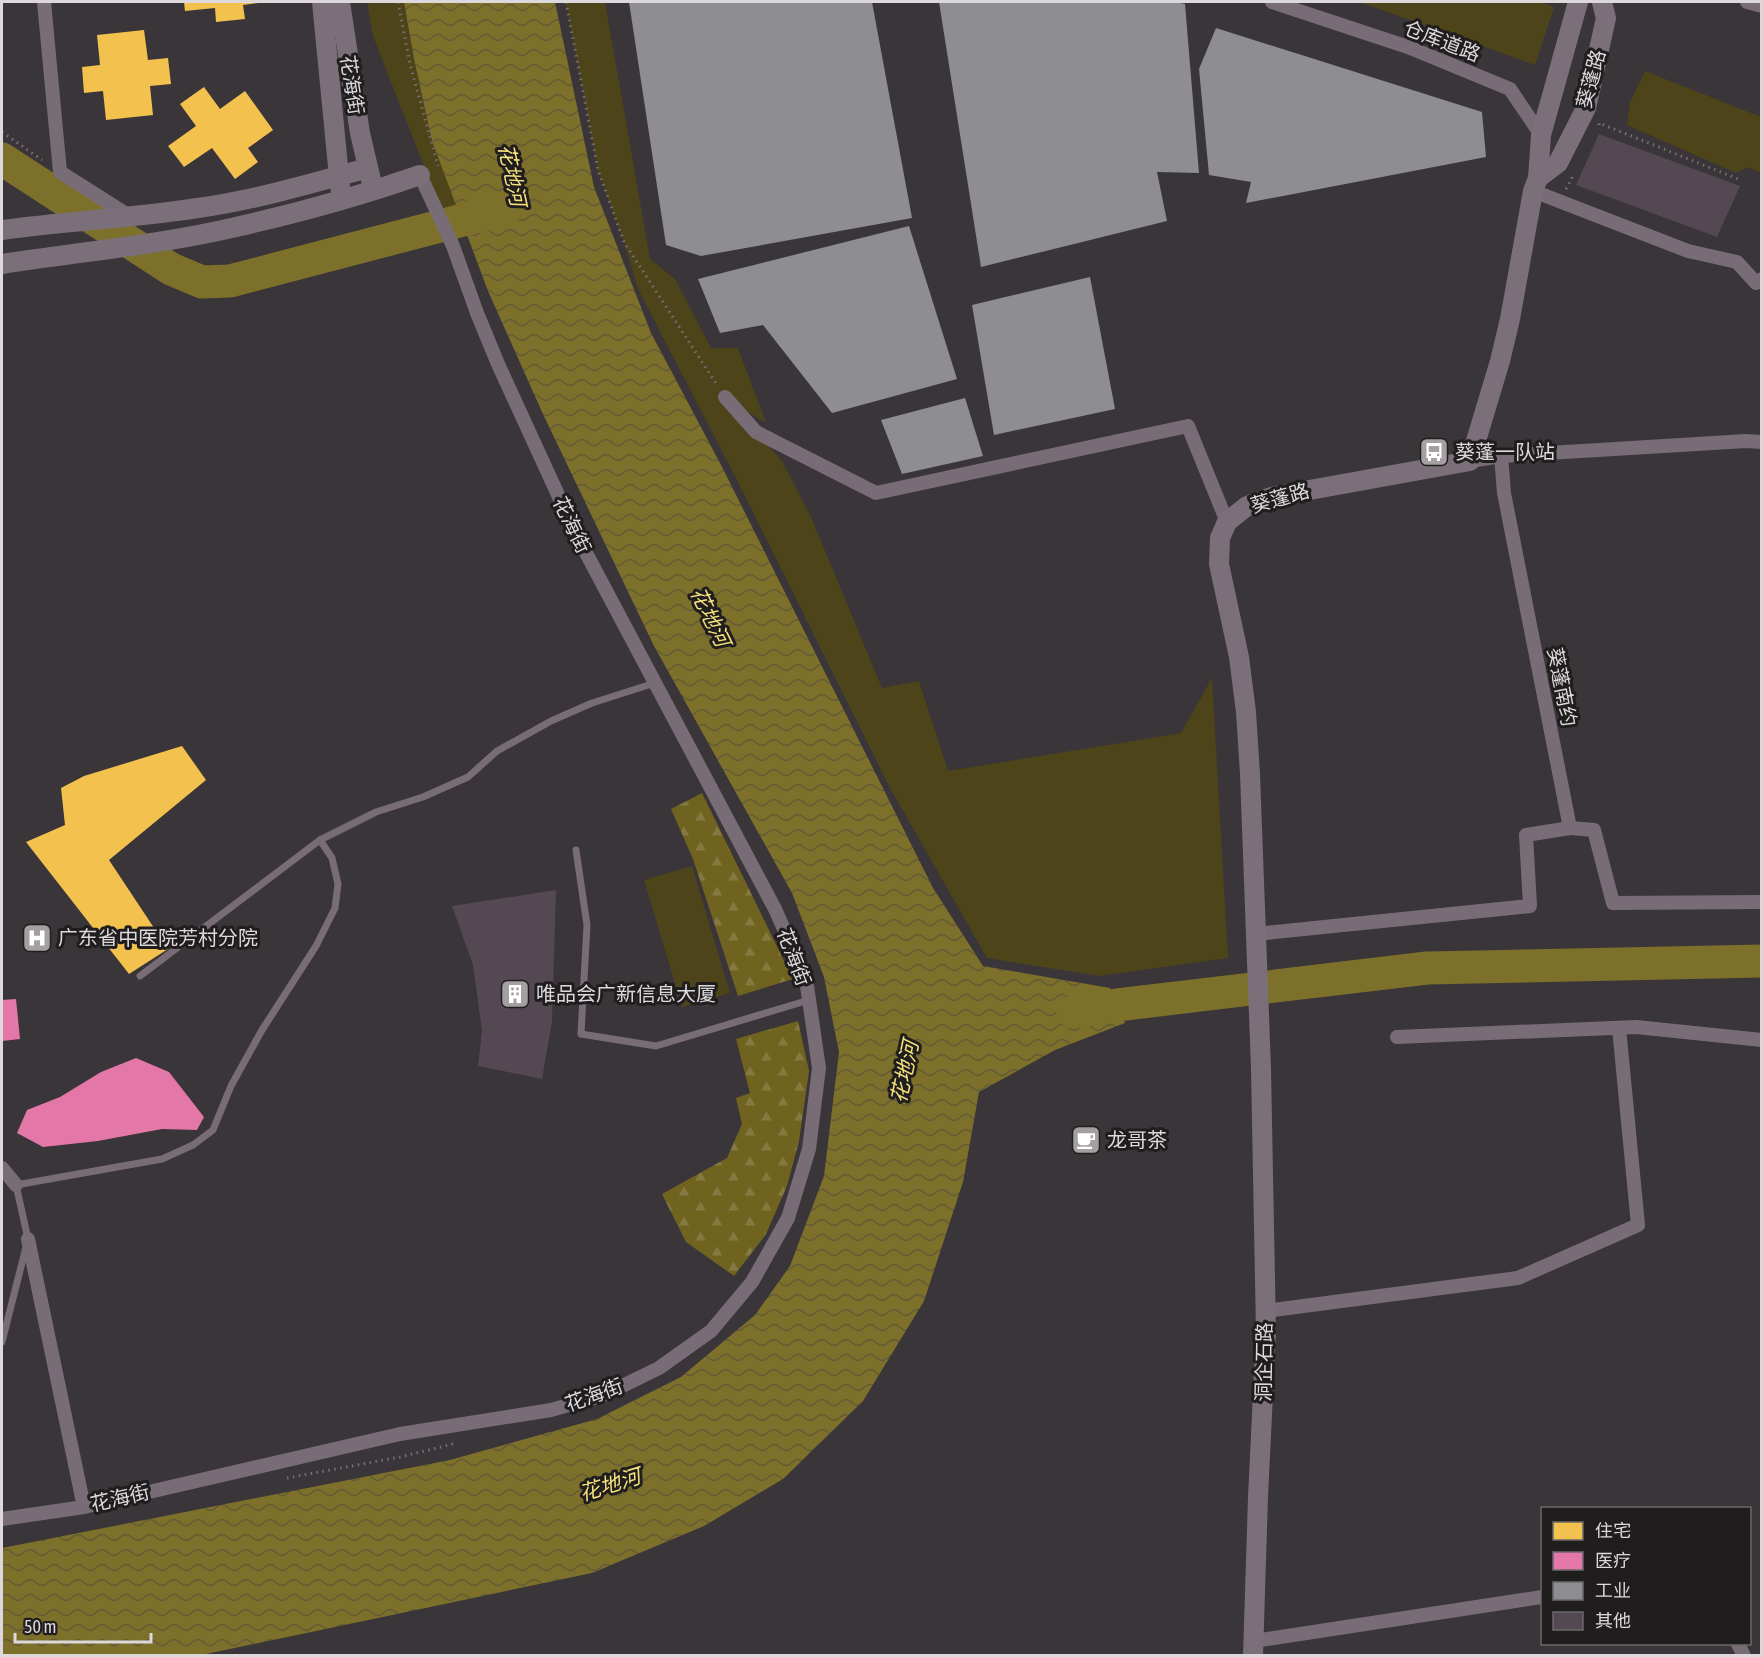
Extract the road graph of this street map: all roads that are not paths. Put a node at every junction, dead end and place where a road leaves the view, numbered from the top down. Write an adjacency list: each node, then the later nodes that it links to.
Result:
1 (44, 2): 16 (street)
2 (322, 2): 12 (street, 花海街)
3 (340, 2): 10 (street, 花海街)
4 (1272, 2): 9 (street, 仓库道路)
5 (1578, 2): 9 (street, 葵蓬路)
6 (1602, 2): 13 (street, 葵蓬路)
7 (1747, 2): 8 (street)
8 (1761, 6)
9 (1541, 135): 13 (street, 葵蓬路)
10 (368, 168): 12 (street); 14 (street, 花海街)
11 (420, 175): 14 (street, 花海街); 25 (street, 花海街)
12 (339, 176): 15 (street, 花海街); 16 (street)
13 (1535, 184): 19 (street); 23 (street, 葵蓬路)
14 (373, 192): 15 (street)
15 (342, 200): 18 (street)
16 (133, 218): 17 (street)
17 (2, 230)
18 (2, 264)
19 (1761, 279)
20 (725, 397): 24 (street)
21 (1761, 442): 22 (street)
22 (1501, 456): 23 (street); 26 (street, 葵蓬南约)
23 (1470, 460): 24 (street, 葵蓬路)
24 (1227, 522): 30 (street, 葵蓬路)
25 (655, 683): 27 (lane); 32 (street, 花海街)
26 (1570, 828): 29 (street); 30 (street)
27 (320, 840): 31 (lane); 38 (lane)
28 (576, 850): 32 (lane)
29 (1761, 902)
30 (1256, 938): 36 (street, 葵蓬路)
31 (140, 976)
32 (808, 1000): 42 (street, 花海街)
33 (1620, 1028): 34 (street); 35 (street); 40 (street)
34 (1397, 1037)
35 (1761, 1040)
36 (1261, 1069): 40 (street, 洞企石路)
37 (2, 1168): 38 (street)
38 (16, 1185): 39 (lane)
39 (28, 1239): 41 (lane); 42 (street)
40 (1265, 1311): 45 (street, 洞企石路)
41 (2, 1342)
42 (84, 1507): 43 (street, 花海街)
43 (2, 1519)
44 (1541, 1597): 45 (street)
45 (1253, 1648)

